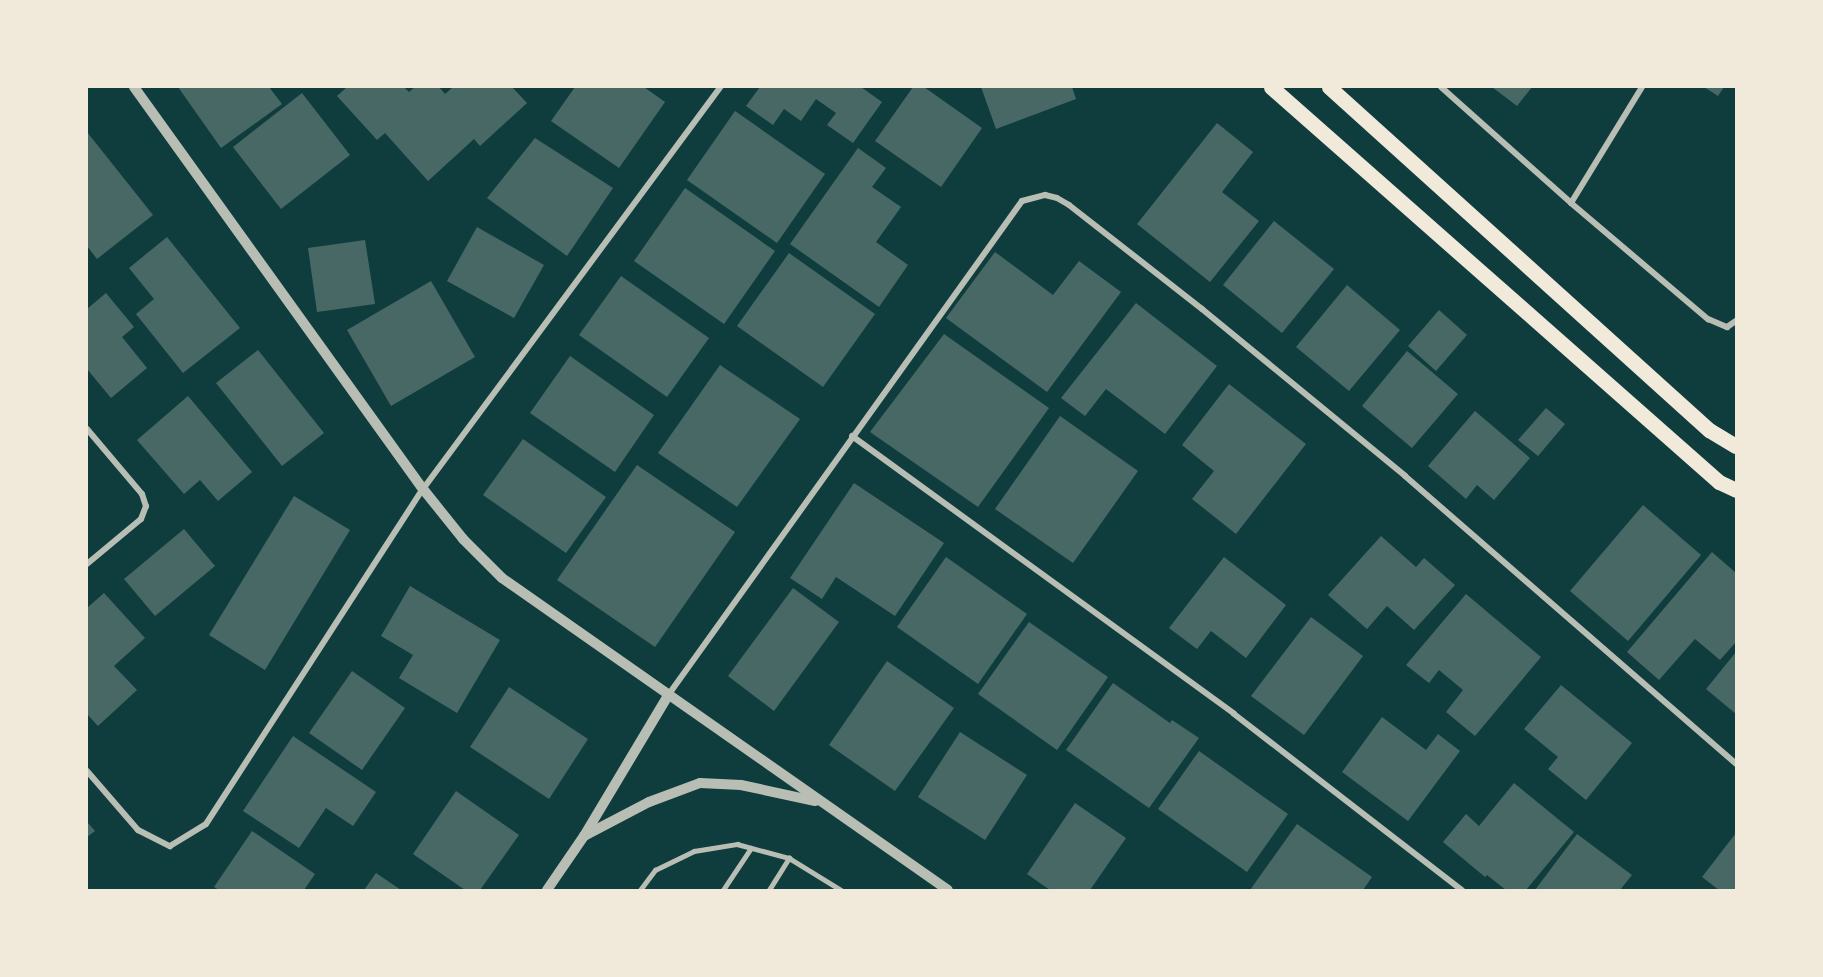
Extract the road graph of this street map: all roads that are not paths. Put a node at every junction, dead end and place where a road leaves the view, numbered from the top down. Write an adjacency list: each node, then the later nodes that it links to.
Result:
1 (134, 87): 13 (street)
2 (720, 87): 13 (street)
3 (1271, 87): 12 (main road)
4 (1329, 87): 11 (main road)
5 (1441, 87): 7 (street)
6 (1642, 87): 7 (street)
7 (1570, 203): 8 (street)
8 (1736, 321)
9 (87, 429): 16 (street)
10 (852, 436): 17 (street); 18 (street); 30 (street)
11 (1736, 446)
12 (1691, 456): 14 (main road); 15 (main road)
13 (423, 489): 17 (street); 19 (street)
14 (1736, 490)
15 (1736, 501)
16 (87, 564)
17 (669, 694): 20 (street); 21 (street)
18 (1736, 764)
19 (87, 771)
20 (824, 804): 21 (street); 24 (street)
21 (584, 836): 25 (street)
22 (751, 848): 23 (lane); 26 (lane); 27 (lane)
23 (789, 858): 28 (lane); 29 (lane)
24 (941, 888)
25 (548, 890)
26 (640, 890)
27 (723, 890)
28 (769, 890)
29 (841, 890)
30 (1462, 890)

